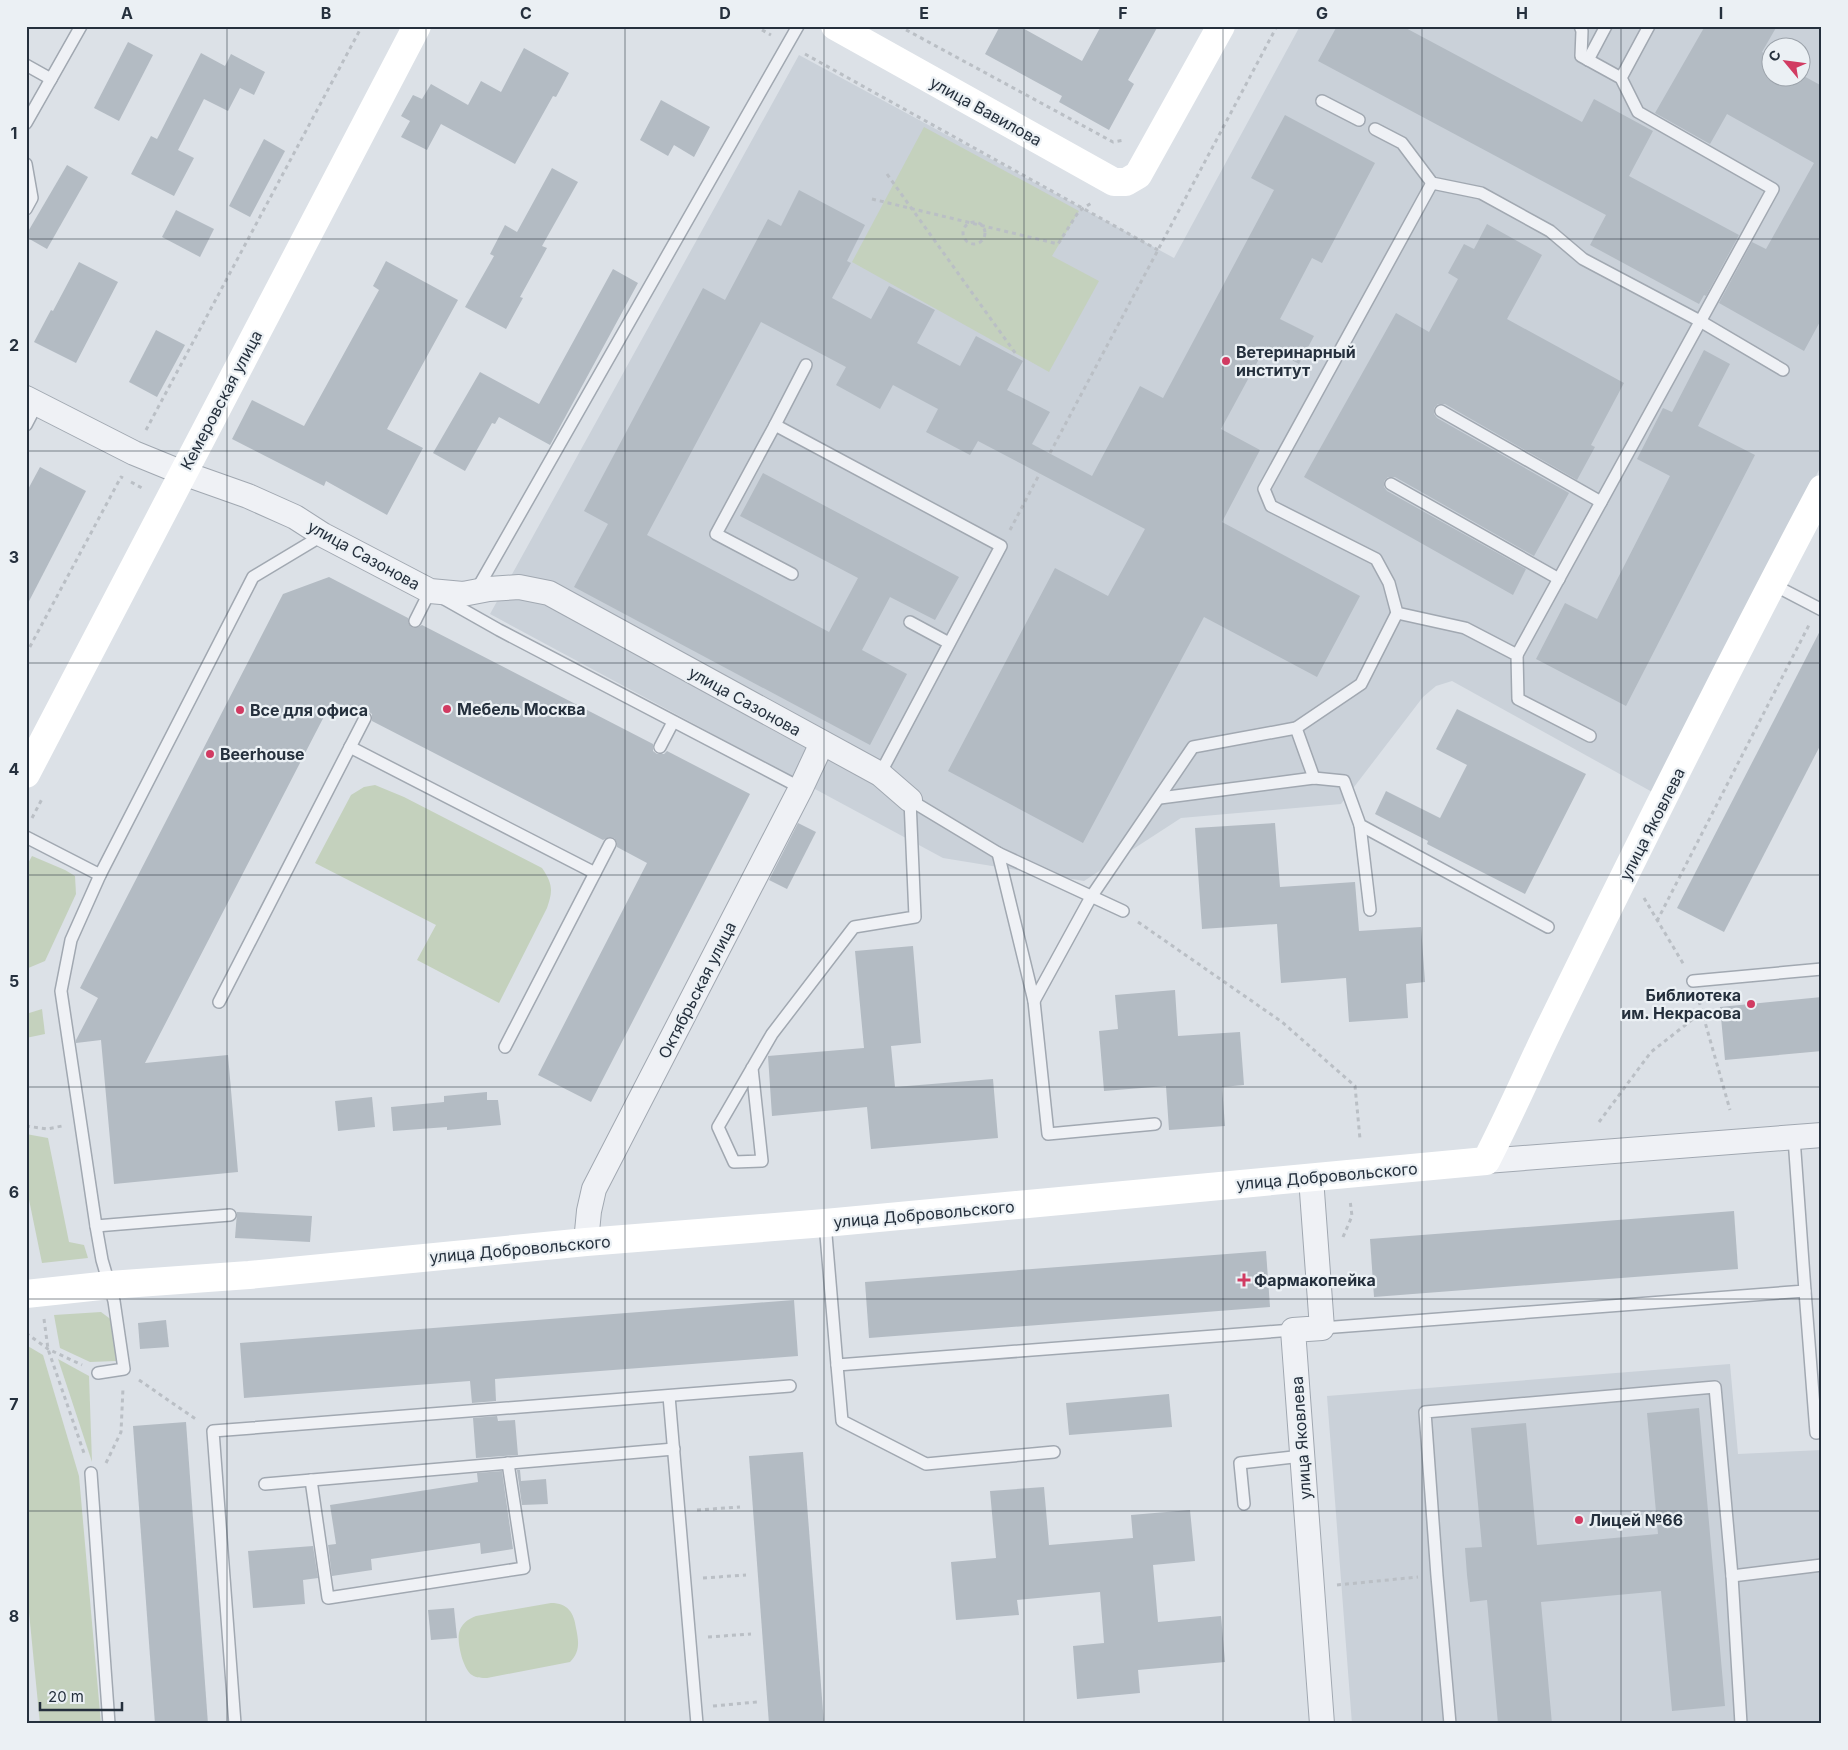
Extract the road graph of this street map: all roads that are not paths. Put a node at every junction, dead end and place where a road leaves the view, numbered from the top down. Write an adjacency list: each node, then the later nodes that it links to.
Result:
1 (81, 26): 12 (lane)
2 (417, 26): 27 (street, Кемеровская улица)
3 (798, 26): 36 (lane)
4 (836, 26): 5 (street, улица Вавилова)
5 (1221, 26)
6 (1580, 26): 9 (lane)
7 (1606, 26): 9 (lane)
8 (1649, 26): 11 (lane)
9 (1588, 60): 11 (lane)
10 (26, 65): 12 (lane)
11 (1621, 78): 20 (lane)
12 (51, 79): 15 (lane)
13 (1322, 100): 14 (lane)
14 (1359, 120)
15 (26, 123)
16 (1375, 129): 18 (lane)
17 (26, 164): 19 (lane)
18 (1432, 184): 20 (lane); 38 (lane)
19 (26, 209)
20 (1700, 321): 22 (lane); 30 (lane)
21 (806, 365): 26 (lane)
22 (1783, 370)
23 (32, 401): 25 (lane); 27 (street, улица Сазонова)
24 (1441, 411): 30 (lane)
25 (26, 425)
26 (775, 425): 32 (lane); 41 (lane)
27 (183, 473): 31 (street, улица Сазонова); 50 (street, Кемеровская улица)
28 (1391, 484): 33 (lane)
29 (1822, 489): 34 (street, улица Яковлева)
30 (1601, 502): 33 (lane)
31 (323, 535): 35 (street, улица Сазонова); 61 (lane)
32 (792, 574)
33 (1559, 579): 42 (lane)
34 (1772, 584): 37 (lane); 75 (street, улица Яковлева)
35 (430, 592): 36 (street, улица Сазонова); 39 (lane); 44 (lane)
36 (476, 592): 47 (street, улица Сазонова)
37 (1820, 609)
38 (1397, 613): 42 (lane); 45 (lane)
39 (415, 621)
40 (910, 622): 41 (lane)
41 (950, 643): 51 (lane)
42 (1517, 655): 46 (lane)
43 (365, 718): 48 (lane)
44 (673, 722): 49 (lane); 53 (lane)
45 (1296, 728): 52 (lane); 54 (lane)
46 (1590, 736)
47 (822, 743): 51 (street, улица Сазонова); 53 (street, Октябрьская улица)
48 (350, 747): 60 (lane); 69 (lane)
49 (660, 747)
50 (26, 774)
51 (880, 774): 55 (street, улица Сазонова)
52 (1314, 778): 54 (lane); 56 (lane)
53 (801, 788): 80 (street, Октябрьская улица)
54 (1160, 798): 62 (lane)
55 (910, 800): 59 (lane); 71 (lane)
56 (1360, 825): 63 (lane); 65 (lane)
57 (26, 837): 61 (lane)
58 (610, 844): 60 (lane)
59 (998, 853): 62 (lane); 68 (lane)
60 (595, 873): 70 (lane)
61 (100, 875): 79 (lane)
62 (1091, 897): 64 (lane); 68 (lane)
63 (1370, 910)
64 (1123, 911)
65 (1548, 927)
66 (1822, 968): 67 (lane)
67 (1693, 981)
68 (1034, 1001): 72 (lane)
69 (219, 1002)
70 (505, 1047)
71 (752, 1068): 71 (lane)
72 (1155, 1124)
73 (1822, 1135): 74 (street, улица Добровольского)
74 (1794, 1138): 75 (street, улица Добровольского); 82 (lane)
75 (1486, 1162): 76 (street, улица Добровольского)
76 (1311, 1178): 78 (street, улица Добровольского); 84 (street)
77 (230, 1215): 79 (lane)
78 (825, 1223): 80 (street, улица Добровольского); 86 (lane)
79 (96, 1226): 81 (lane)
80 (586, 1242): 81 (street, улица Добровольского)
81 (110, 1285): 83 (street, улица Добровольского); 87 (lane)
82 (1805, 1291): 84 (lane); 90 (lane)
83 (34, 1303)
84 (1322, 1328): 85 (street)
85 (1293, 1330): 86 (lane); 93 (street, улица Яковлева)
86 (837, 1365): 92 (lane)
87 (98, 1373)
88 (790, 1386): 89 (lane)
89 (669, 1396): 91 (lane); 102 (lane)
90 (1822, 1432)
91 (674, 1449): 94 (lane); 103 (lane)
92 (1054, 1452)
93 (1302, 1456): 98 (lane); 104 (street, улица Яковлева)
94 (508, 1463): 96 (lane); 96 (lane)
95 (91, 1473): 101 (lane)
96 (310, 1480): 97 (lane)
97 (265, 1484)
98 (1244, 1504)
99 (1822, 1565): 100 (lane)
100 (1732, 1576): 105 (lane); 106 (lane)
101 (109, 1724)
102 (235, 1724)
103 (697, 1724)
104 (1322, 1724)
105 (1450, 1724)
106 (1741, 1724)

